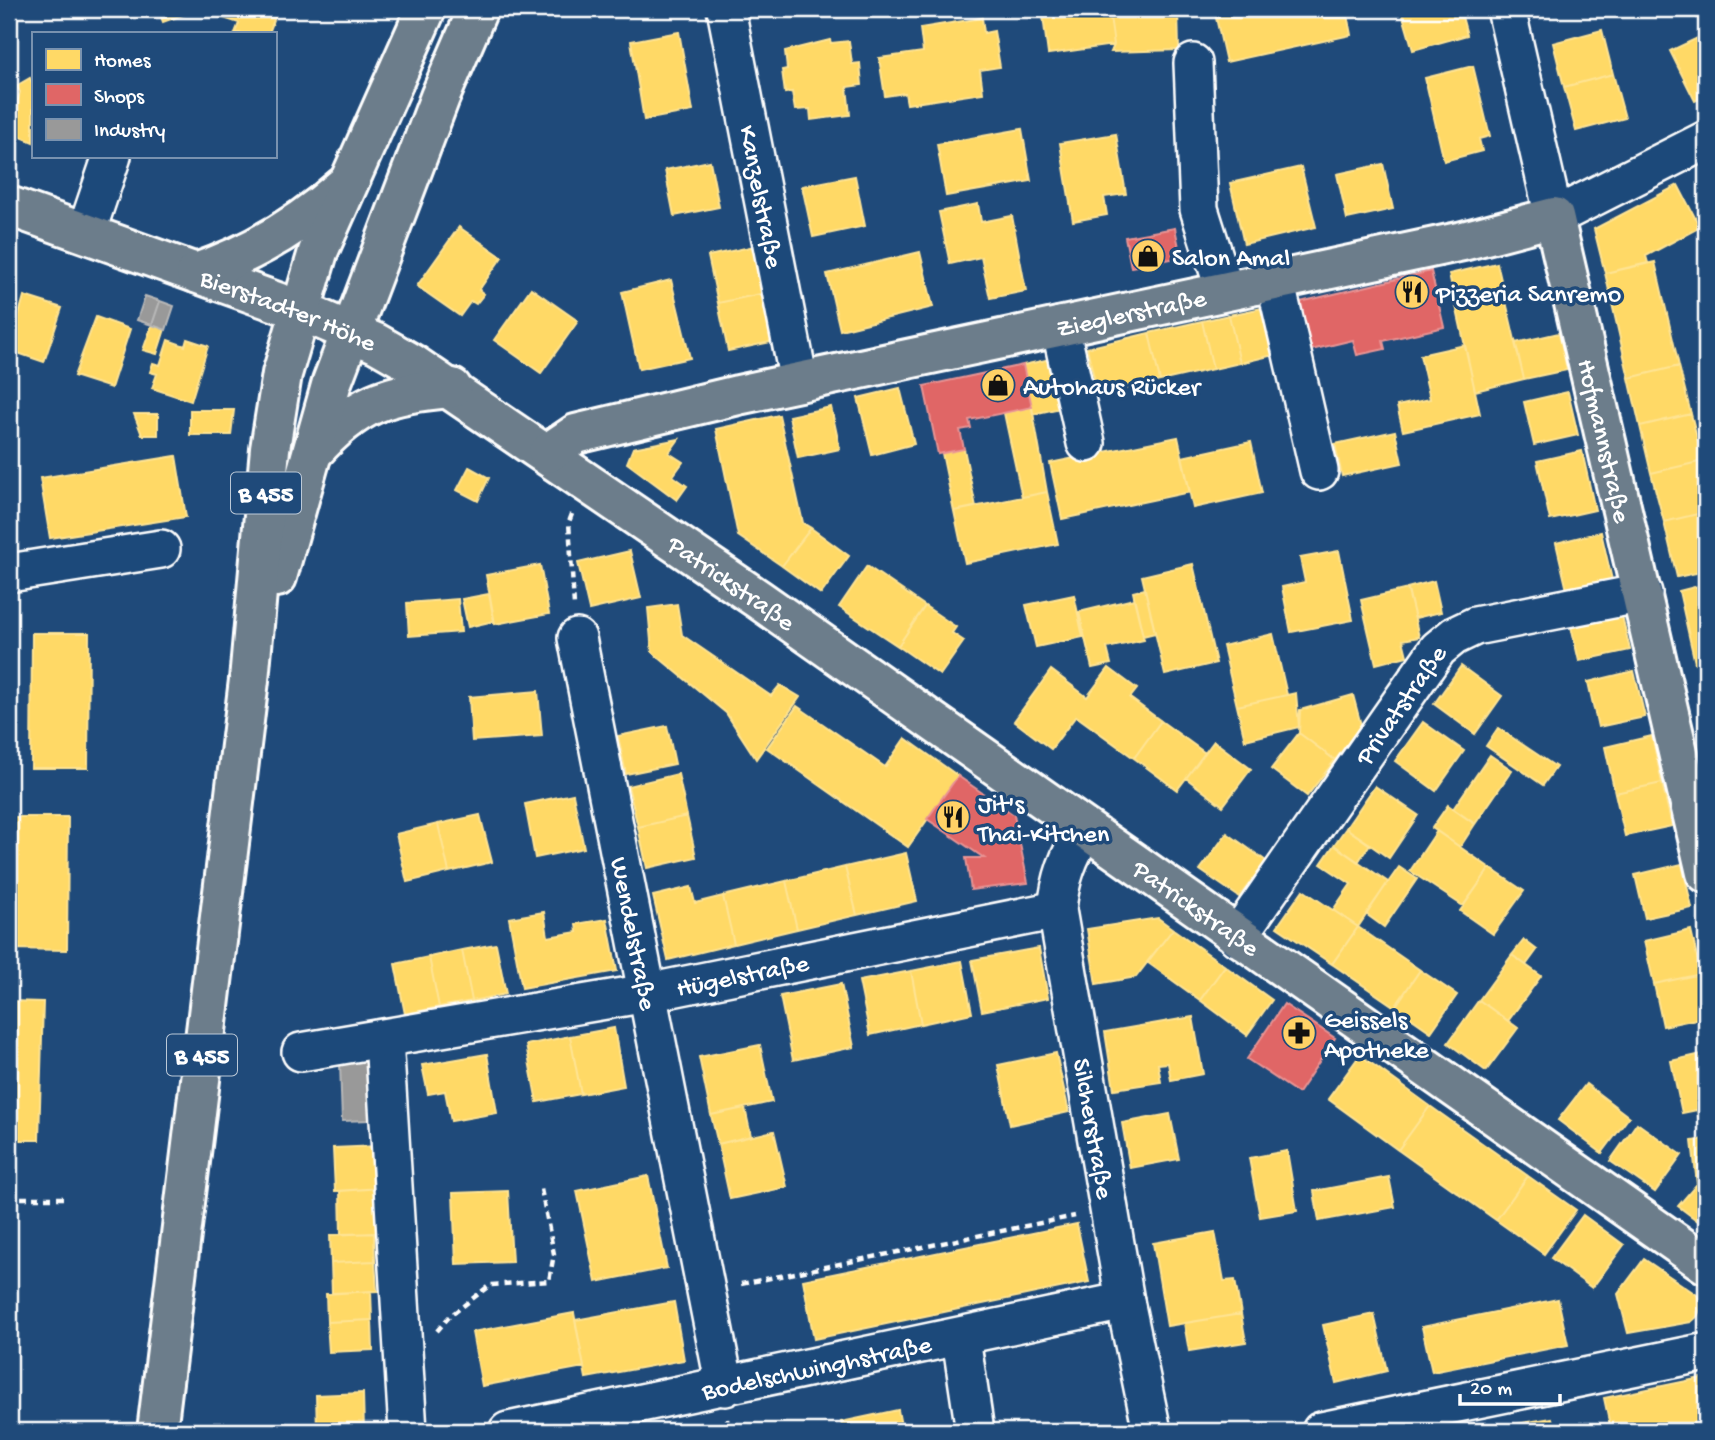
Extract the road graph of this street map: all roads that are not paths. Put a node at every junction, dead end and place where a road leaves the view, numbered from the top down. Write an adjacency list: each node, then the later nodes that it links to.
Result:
1 (426, 9): 8 (main road, B 455)
2 (478, 9): 17 (main road, B 455)
3 (726, 9): 18 (street, Kanzelstraße)
4 (1506, 9): 10 (street, Hofmannstraße)
5 (1193, 63): 14 (street)
6 (1706, 140): 10 (street, Zieglerstraße)
7 (111, 158): 11 (street)
8 (350, 180): 12 (main road); 15 (main road, B 455)
9 (9, 206): 11 (main road, Bierstadter Höhe)
10 (1554, 217): 13 (main road, Zieglerstraße); 26 (main road, Hofmannstraße)
11 (86, 233): 12 (main road, Bierstadter Höhe)
12 (196, 273): 15 (main road, Bierstadter Höhe)
13 (1275, 280): 14 (main road, Zieglerstraße); 23 (street)
14 (1225, 291): 16 (main road, Zieglerstraße)
15 (299, 310): 17 (main road, Bierstadter Höhe); 28 (main road, B 455)
16 (1060, 326): 18 (main road, Zieglerstraße); 20 (street)
17 (351, 331): 19 (main road, Bierstadter Höhe); 22 (main road, B 455)
18 (799, 382): 21 (main road, Zieglerstraße)
19 (452, 388): 21 (main road, Bierstadter Höhe); 22 (main road)
20 (1086, 443)
21 (548, 453): 30 (main road, Patrickstraße)
22 (308, 458): 28 (main road, B 455)
23 (1320, 471)
24 (162, 549): 25 (street)
25 (9, 573)
26 (1643, 593): 29 (main road, Hofmannstraße); 33 (street, Privatstraße)
27 (577, 638): 34 (street, Wendelstraße)
28 (249, 680): 42 (main road, B 455)
29 (1695, 778): 31 (main road, Hofmannstraße)
30 (1085, 829): 32 (street, Silcherstraße); 33 (main road, Patrickstraße)
31 (1706, 873)
32 (1057, 910): 34 (street, Hügelstraße); 38 (street, Silcherstraße)
33 (1237, 937): 37 (main road, Patrickstraße)
34 (648, 993): 35 (street, Hügelstraße); 41 (street, Wendelstraße)
35 (384, 1039): 36 (street, Hügelstraße); 43 (street)
36 (301, 1052)
37 (1706, 1265)
38 (1125, 1301): 39 (street, Bodelschwinghstraße); 46 (street, Silcherstraße)
39 (961, 1338): 41 (street, Bodelschwinghstraße); 45 (street)
40 (1706, 1352): 47 (street)
41 (725, 1387): 44 (street, Bodelschwinghstraße)
42 (157, 1431)
43 (408, 1431)
44 (508, 1431)
45 (975, 1431)
46 (1152, 1431)
47 (1321, 1431)

